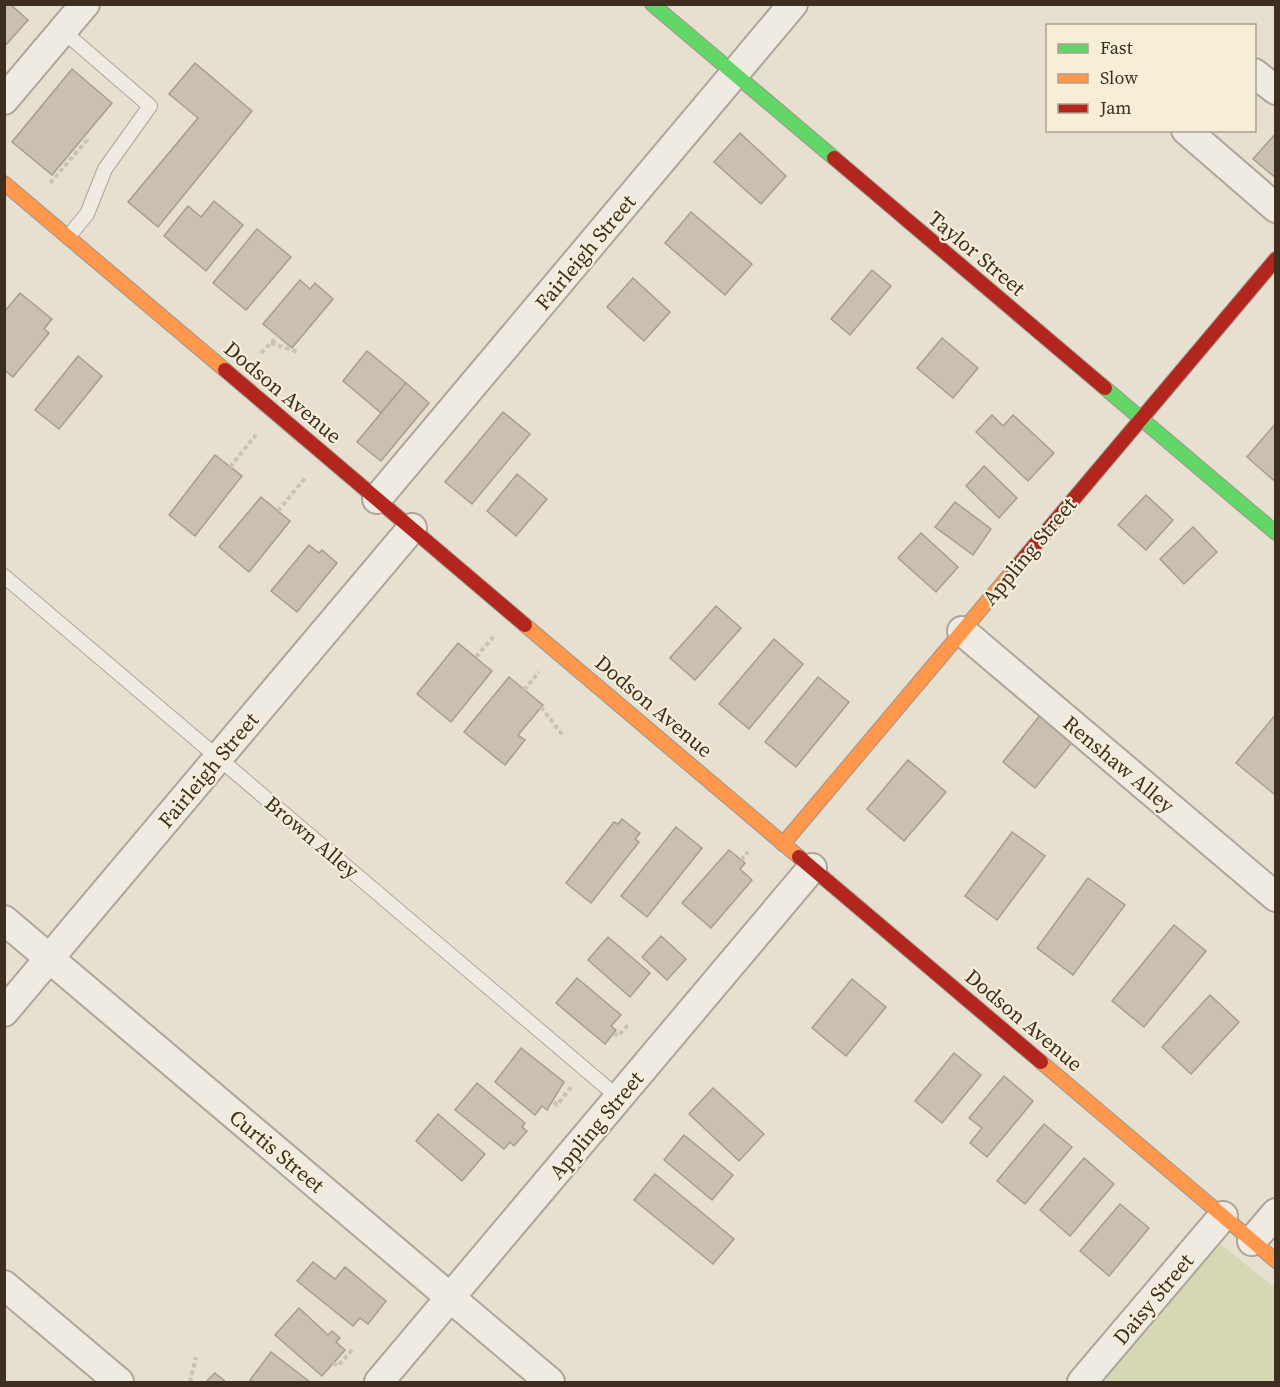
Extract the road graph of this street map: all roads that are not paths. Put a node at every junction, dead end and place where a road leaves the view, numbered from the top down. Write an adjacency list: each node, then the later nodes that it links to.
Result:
1 (85, 4): 4 (street)
2 (652, 4): 5 (street, Taylor Street)
3 (793, 4): 5 (street, Fairleigh Street)
4 (63, 31): 8 (street); 12 (lane)
5 (734, 74): 14 (street, Taylor Street); 15 (street, Fairleigh Street)
6 (1256, 75): 7 (street)
7 (1275, 90)
8 (4, 100)
9 (1188, 132): 11 (street)
10 (4, 183): 12 (street, Dodson Avenue)
11 (1275, 208)
12 (68, 237): 15 (street, Dodson Avenue)
13 (1275, 259): 14 (street, Appling Street)
14 (1141, 419): 17 (street, Taylor Street); 19 (street, Appling Street)
15 (377, 499): 16 (street, Dodson Avenue)
16 (411, 528): 20 (street, Fairleigh Street); 21 (street, Dodson Avenue)
17 (1275, 533)
18 (4, 576): 20 (lane, Brown Alley)
19 (962, 631): 21 (street, Appling Street); 23 (street, Renshaw Alley)
20 (219, 757): 25 (street, Fairleigh Street); 27 (lane, Brown Alley)
21 (783, 844): 22 (street, Dodson Avenue)
22 (812, 868): 27 (street, Appling Street); 29 (street, Dodson Avenue)
23 (1275, 897)
24 (4, 920): 25 (street, Curtis Street)
25 (50, 958): 26 (street, Fairleigh Street); 33 (street, Curtis Street)
26 (4, 1011)
27 (619, 1098): 33 (street, Appling Street)
28 (1275, 1214): 30 (street)
29 (1223, 1216): 30 (street, Dodson Avenue); 37 (street, Daisy Street)
30 (1252, 1241): 31 (street, Dodson Avenue)
31 (1275, 1261)
32 (4, 1285): 34 (street)
33 (450, 1298): 35 (street, Appling Street); 36 (street, Curtis Street)
34 (119, 1383)
35 (379, 1383)
36 (550, 1383)
37 (1082, 1383)

